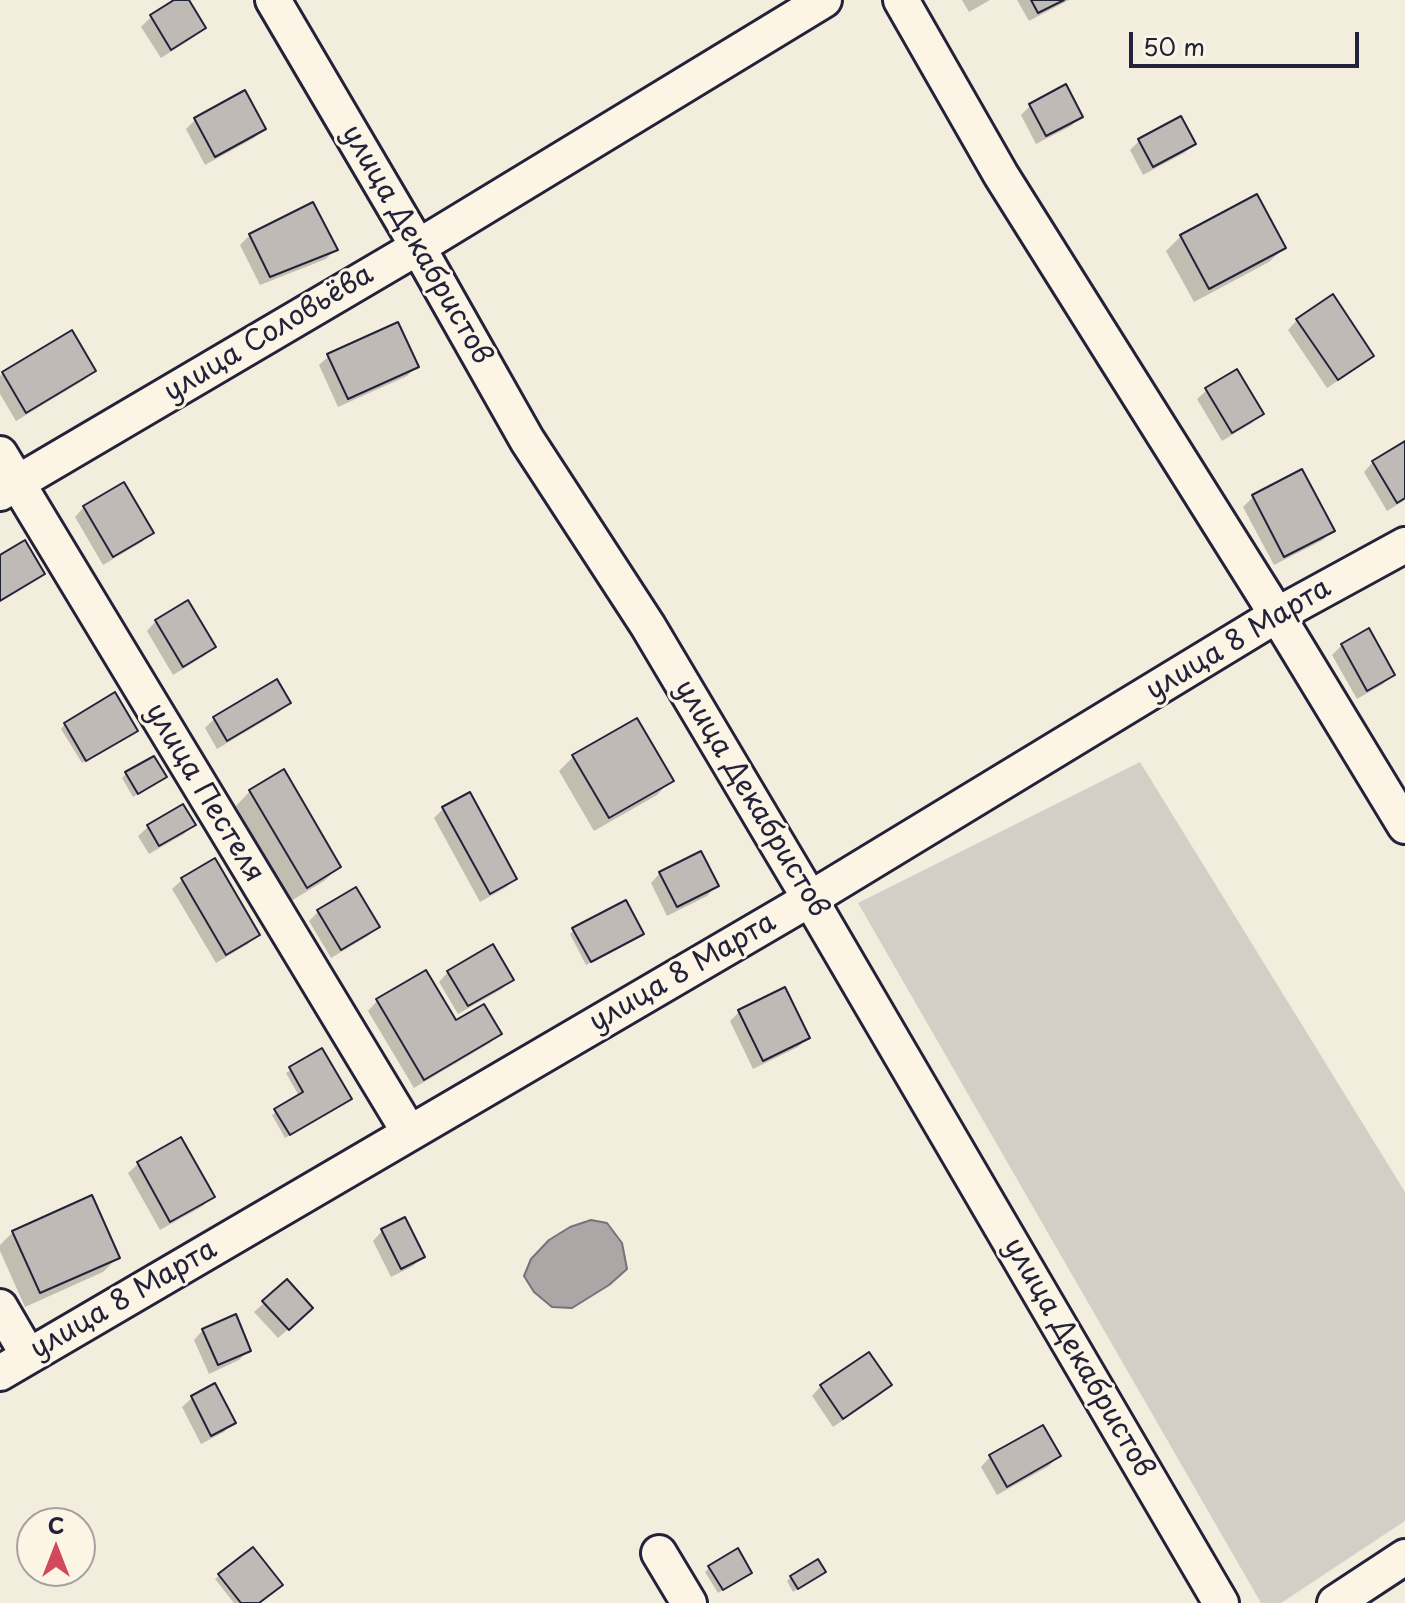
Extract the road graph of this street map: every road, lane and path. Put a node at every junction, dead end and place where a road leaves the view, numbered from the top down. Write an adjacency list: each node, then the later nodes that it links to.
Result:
1 (273, 0): 4 (street, улица Декабристов)
2 (824, 0): 4 (street, улица Соловьёва)
3 (901, 0): 7 (street)
4 (418, 247): 5 (street, улица Соловьёва); 9 (street, улица Декабристов)
5 (6, 476): 10 (street, улица Пестеля)
6 (1405, 545): 7 (street, улица 8 Марта)
7 (1277, 615): 8 (street); 9 (street, улица 8 Марта)
8 (1405, 826)
9 (810, 899): 10 (street, улица 8 Марта); 16 (street, улица Декабристов)
10 (409, 1132): 12 (street, улица 8 Марта)
11 (0, 1307): 12 (street)
12 (14, 1364)
13 (659, 1553): 15 (street)
14 (1405, 1557): 17 (street)
15 (689, 1603)
16 (1221, 1603)
17 (1335, 1603)

